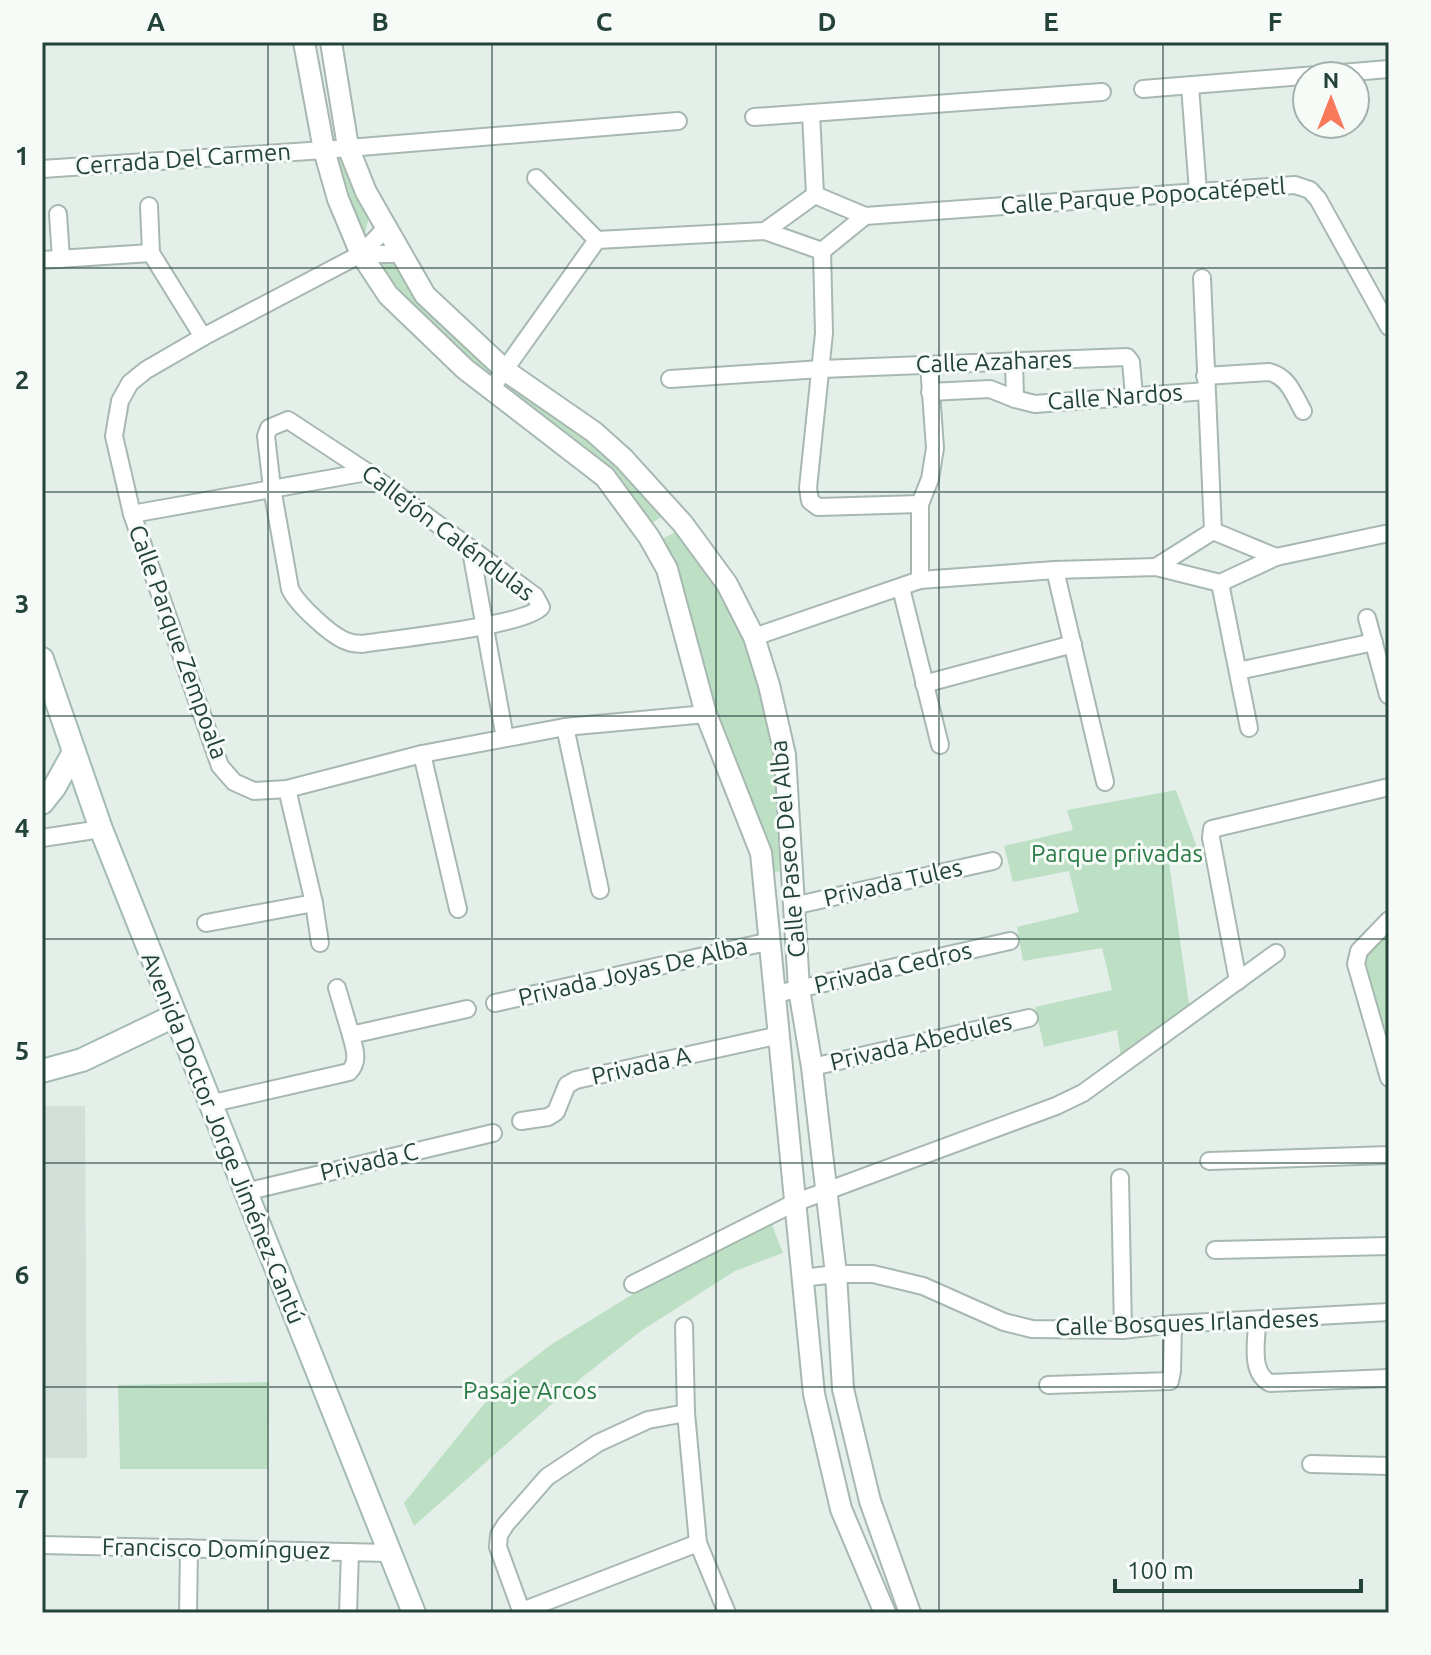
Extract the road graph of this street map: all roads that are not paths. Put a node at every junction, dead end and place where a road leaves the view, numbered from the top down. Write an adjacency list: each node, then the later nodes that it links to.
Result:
1 (304, 42): 11 (street, Calle Paseo Del Alba)
2 (331, 42): 10 (street, Calle Paseo Del Alba)
3 (1389, 69): 4 (street)
4 (1190, 86): 5 (street); 14 (street)
5 (1143, 89)
6 (1102, 92): 7 (street)
7 (811, 113): 8 (street); 15 (street)
8 (754, 117)
9 (678, 121): 10 (street, Cerrada Del Carmen)
10 (348, 147): 11 (street, Cerrada Del Carmen); 19 (street, Calle Paseo Del Alba)
11 (324, 150): 12 (street, Cerrada Del Carmen); 24 (street, Calle Paseo Del Alba)
12 (42, 169)
13 (536, 178): 21 (street)
14 (1198, 192): 18 (street, Calle Parque Popocatépetl); 29 (street, Calle Parque Popocatépetl)
15 (815, 195): 18 (street, Calle Parque Popocatépetl); 20 (street)
16 (149, 206): 23 (street)
17 (58, 214): 26 (street)
18 (865, 216): 22 (street)
19 (386, 228): 24 (street, Calle Parque Zempoala); 25 (street, Calle Paseo Del Alba)
20 (765, 231): 21 (street); 22 (street)
21 (597, 240): 34 (street)
22 (822, 251): 33 (street)
23 (151, 253): 26 (street); 30 (street)
24 (361, 254): 25 (street, Calle Parque Zempoala); 30 (street, Calle Parque Zempoala); 37 (street, Calle Paseo Del Alba)
25 (402, 254): 34 (street, Calle Paseo Del Alba)
26 (61, 259): 27 (street)
27 (42, 260)
28 (1202, 278): 36 (street)
29 (1389, 327)
30 (203, 337): 45 (street, Calle Parque Zempoala)
31 (1014, 361): 32 (street, Calle Azahares); 39 (street, Calle Azahares); 40 (street)
32 (929, 365): 33 (street, Calle Azahares); 38 (street)
33 (821, 369): 35 (street, Calle Azahares); 44 (street)
34 (506, 371): 37 (street); 46 (street, Calle Paseo Del Alba)
35 (670, 379)
36 (1206, 383): 39 (street, Calle Nardos); 41 (street, Calle Nardos); 47 (street)
37 (491, 389): 49 (street, Calle Paseo Del Alba)
38 (930, 392): 40 (street, Calle Nardos); 44 (street)
39 (1134, 395): 40 (street, Calle Nardos)
40 (1015, 399)
41 (1303, 411)
42 (367, 472): 43 (street); 43 (street, Callejón Caléndulas); 51 (street, Callejón Caléndulas)
43 (272, 488): 45 (street); 60 (street, Callejón Caléndulas)
44 (920, 504): 56 (street)
45 (132, 514): 77 (street, Calle Parque Zempoala)
46 (683, 524): 49 (street); 61 (street, Calle Paseo Del Alba)
47 (1213, 531): 50 (street); 52 (street)
48 (1389, 533): 52 (street)
49 (649, 537): 68 (street, Calle Paseo Del Alba)
50 (1194, 543): 53 (street); 55 (street)
51 (471, 551): 60 (street); 60 (street, Callejón Caléndulas)
52 (1276, 557): 57 (street)
53 (1156, 567): 54 (street); 55 (street)
54 (1055, 570): 56 (street); 63 (street)
55 (1194, 576): 57 (street)
56 (920, 580): 58 (street)
57 (1220, 583): 65 (street)
58 (901, 588): 61 (street); 66 (street)
59 (1367, 618): 62 (street)
60 (484, 625): 71 (street)
61 (754, 637): 84 (street, Calle Paseo Del Alba)
62 (1374, 642): 65 (street); 67 (street)
63 (1073, 644): 66 (street); 75 (street)
64 (42, 659): 73 (main road, Avenida Doctor Jorge Jiménez Cantú)
65 (1238, 671): 70 (street)
66 (924, 684): 72 (street)
67 (1388, 695)
68 (706, 714): 69 (street, Calle Parque Zempoala); 88 (street, Calle Paseo Del Alba)
69 (565, 727): 71 (street, Calle Parque Zempoala); 82 (street)
70 (1249, 728)
71 (505, 738): 74 (street, Calle Parque Zempoala)
72 (940, 745)
73 (74, 752): 78 (main road); 79 (main road, Avenida Doctor Jorge Jiménez Cantú)
74 (422, 754): 77 (street, Calle Parque Zempoala); 85 (street)
75 (1105, 782)
76 (1389, 787): 92 (street)
77 (287, 789): 83 (street)
78 (42, 803)
79 (101, 829): 80 (street); 98 (main road, Avenida Doctor Jorge Jiménez Cantú)
80 (42, 838)
81 (993, 861): 84 (street, Privada Tules)
82 (600, 890)
83 (314, 903): 87 (street); 90 (street)
84 (793, 906): 94 (street, Calle Paseo Del Alba)
85 (458, 909)
86 (1389, 920): 104 (street)
87 (206, 923)
88 (771, 941): 95 (street, Calle Paseo Del Alba); 96 (street, Privada Joyas De Alba)
89 (1010, 941): 94 (street, Privada Cedros)
90 (320, 943)
91 (1276, 953): 92 (street)
92 (1238, 981): 111 (street)
93 (337, 988): 100 (street)
94 (799, 989): 95 (street, Privada Cedros); 102 (street, Calle Paseo Del Alba)
95 (776, 994): 101 (street, Calle Paseo Del Alba)
96 (495, 1003)
97 (467, 1009): 100 (street)
98 (174, 1016): 103 (main road); 105 (main road, Avenida Doctor Jorge Jiménez Cantú)
99 (1029, 1018): 102 (street, Privada Abedules)
100 (351, 1035): 105 (street)
101 (780, 1035): 106 (street, Privada A); 113 (street, Calle Paseo Del Alba)
102 (812, 1067): 111 (street, Calle Paseo Del Alba)
103 (42, 1071)
104 (1389, 1078)
105 (209, 1104): 112 (main road, Avenida Doctor Jorge Jiménez Cantú)
106 (521, 1121)
107 (493, 1133): 112 (street, Privada C)
108 (1389, 1155): 109 (street)
109 (1209, 1161)
110 (1120, 1178): 123 (street)
111 (826, 1191): 113 (street); 116 (street, Calle Paseo Del Alba)
112 (245, 1192): 133 (main road, Avenida Doctor Jorge Jiménez Cantú)
113 (794, 1203): 117 (street, Calle Paseo Del Alba); 118 (street)
114 (1389, 1246): 115 (street)
115 (1215, 1250)
116 (836, 1274): 117 (street, Calle Bosques Irlandeses); 123 (street, Calle Bosques Irlandeses); 140 (street, Calle Paseo Del Alba)
117 (802, 1278): 139 (street, Calle Paseo Del Alba)
118 (633, 1284)
119 (1389, 1312): 120 (street, Calle Bosques Irlandeses)
120 (1257, 1321): 121 (street, Calle Bosques Irlandeses); 124 (street)
121 (1173, 1324): 123 (street, Calle Bosques Irlandeses); 125 (street)
122 (684, 1326): 126 (street)
123 (1123, 1330)
124 (1389, 1378)
125 (1048, 1385)
126 (686, 1413): 129 (street); 134 (street)
127 (1311, 1464): 128 (street)
128 (1389, 1466)
129 (698, 1543): 134 (street); 138 (street)
130 (42, 1545): 131 (street, Francisco Domínguez)
131 (189, 1548): 132 (street, Francisco Domínguez); 135 (street)
132 (350, 1552): 133 (street, Francisco Domínguez); 136 (street)
133 (389, 1553): 137 (main road, Avenida Doctor Jorge Jiménez Cantú)
134 (522, 1612)
135 (188, 1613)
136 (348, 1613)
137 (414, 1613)
138 (727, 1613)
139 (885, 1613)
140 (910, 1613)

